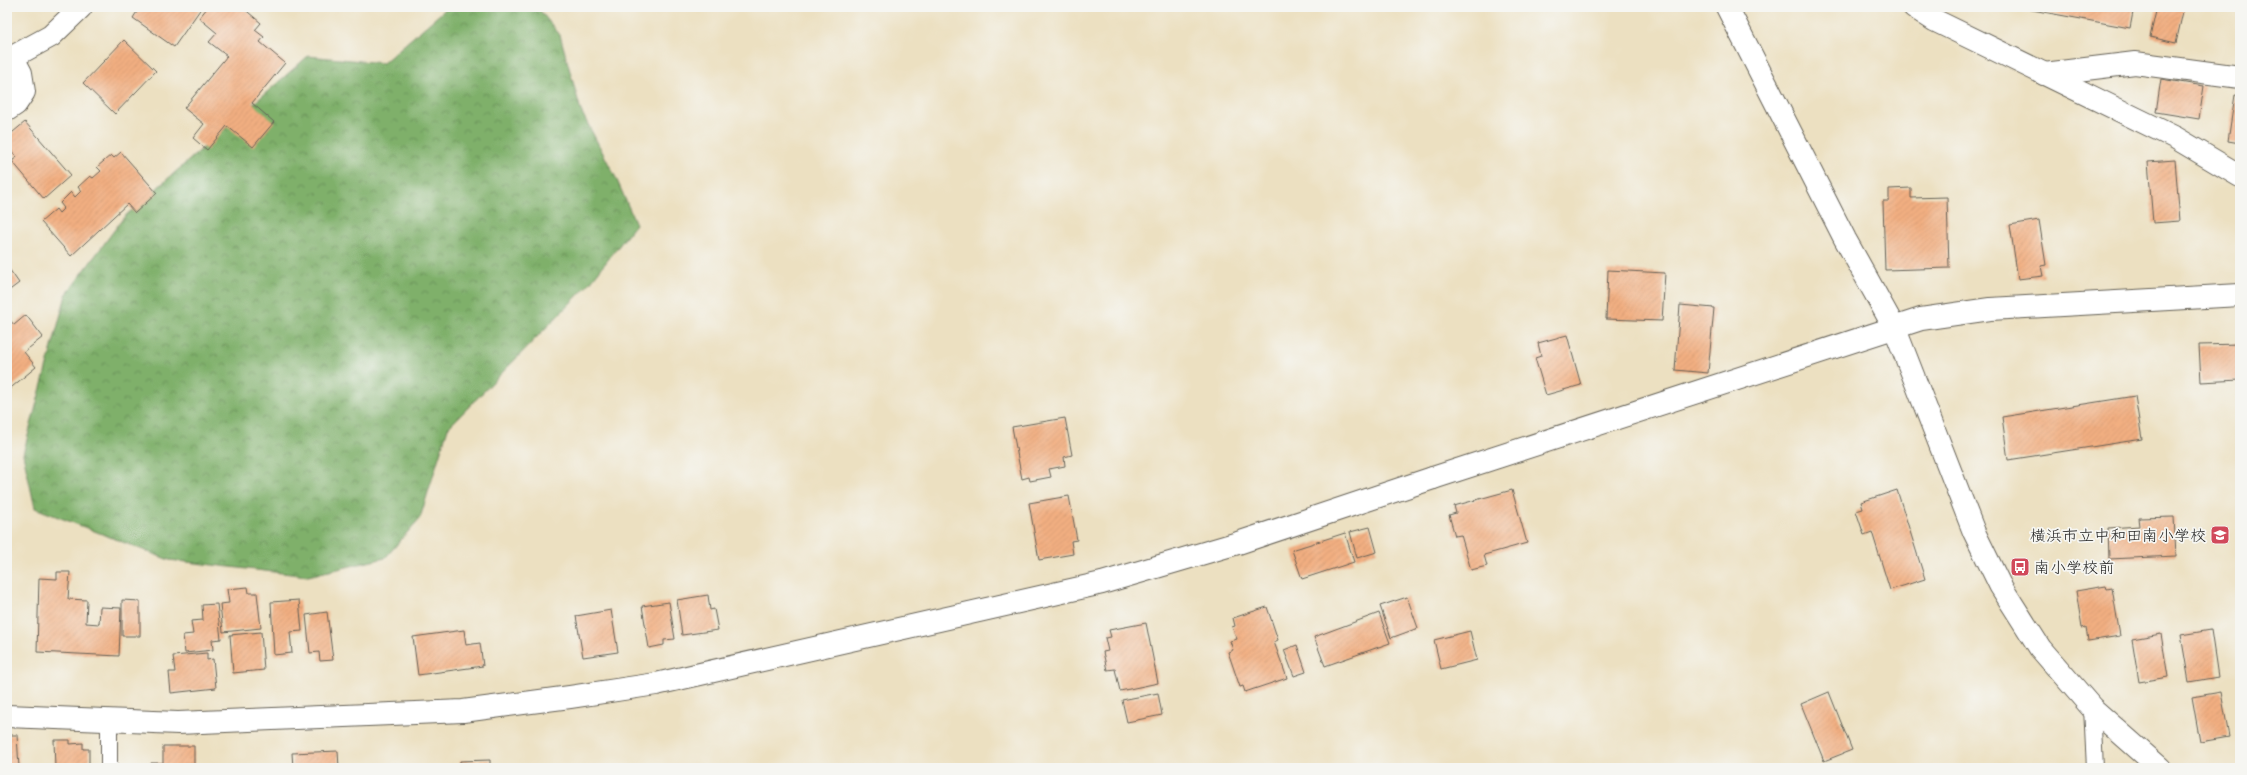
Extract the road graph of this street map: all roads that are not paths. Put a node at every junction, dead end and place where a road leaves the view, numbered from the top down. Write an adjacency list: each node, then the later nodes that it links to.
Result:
1 (81, 7): 4 (street)
2 (1727, 7): 10 (street)
3 (1914, 7): 5 (street)
4 (10, 59): 7 (street)
5 (2044, 74): 6 (street); 8 (street)
6 (2240, 77)
7 (7, 110)
8 (2240, 176)
9 (2240, 294): 10 (street)
10 (1895, 329): 11 (street); 13 (street)
11 (2092, 708): 15 (lane); 16 (street)
12 (7, 716): 13 (street)
13 (109, 720): 14 (lane)
14 (109, 768)
15 (2095, 768)
16 (2160, 768)

